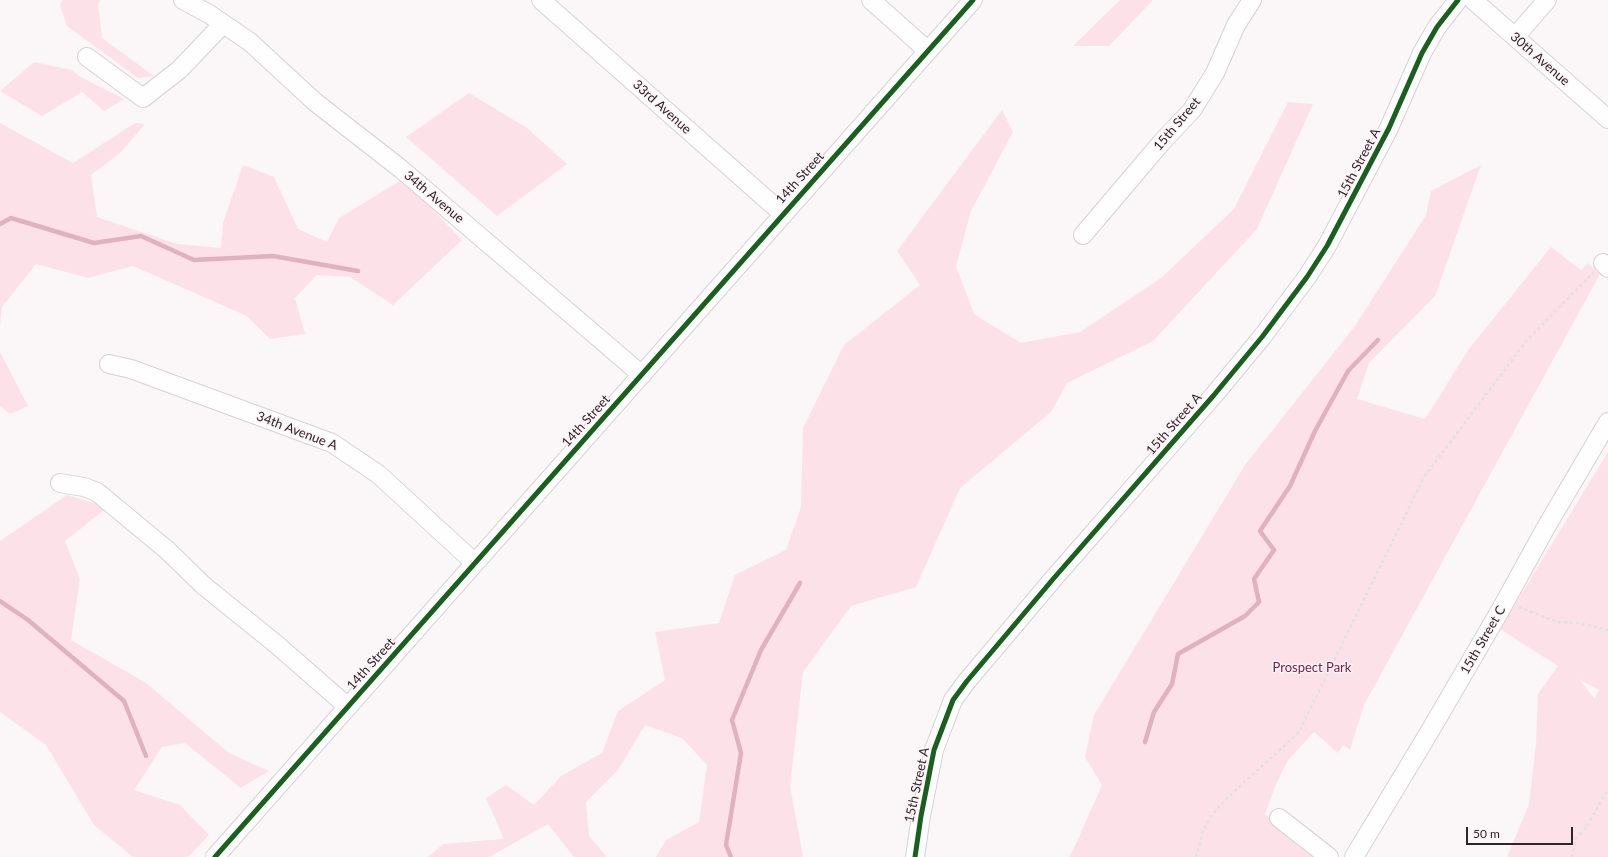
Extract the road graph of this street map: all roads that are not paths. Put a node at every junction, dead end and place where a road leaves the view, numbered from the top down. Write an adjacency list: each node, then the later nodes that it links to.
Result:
1 (183, 0): 9 (street, 34th Avenue)
2 (541, 0): 14 (street, 33rd Avenue)
3 (871, 0): 11 (street)
4 (973, 0): 11 (street, 14th Street)
5 (1252, 0): 15 (street, 15th Street)
6 (1458, 0): 24 (street, 15th Street A)
7 (1473, 0): 10 (street, 30th Avenue)
8 (1547, 0): 10 (street)
9 (223, 24): 12 (street); 17 (street, 34th Avenue)
10 (1515, 37): 13 (street, 30th Avenue)
11 (928, 51): 14 (street, 14th Street)
12 (87, 57)
13 (1608, 119)
14 (783, 214): 17 (street, 14th Street)
15 (1083, 235)
16 (109, 364): 20 (street, 34th Avenue A)
17 (642, 375): 20 (street, 14th Street)
18 (1608, 422): 26 (street, 15th Street C)
19 (60, 484): 21 (street, 14th Street)
20 (475, 563): 21 (street, 14th Street)
21 (348, 706): 23 (street, 14th Street)
22 (1279, 818): 25 (street)
23 (215, 857)
24 (914, 857)
25 (1329, 857)
26 (1354, 857)

